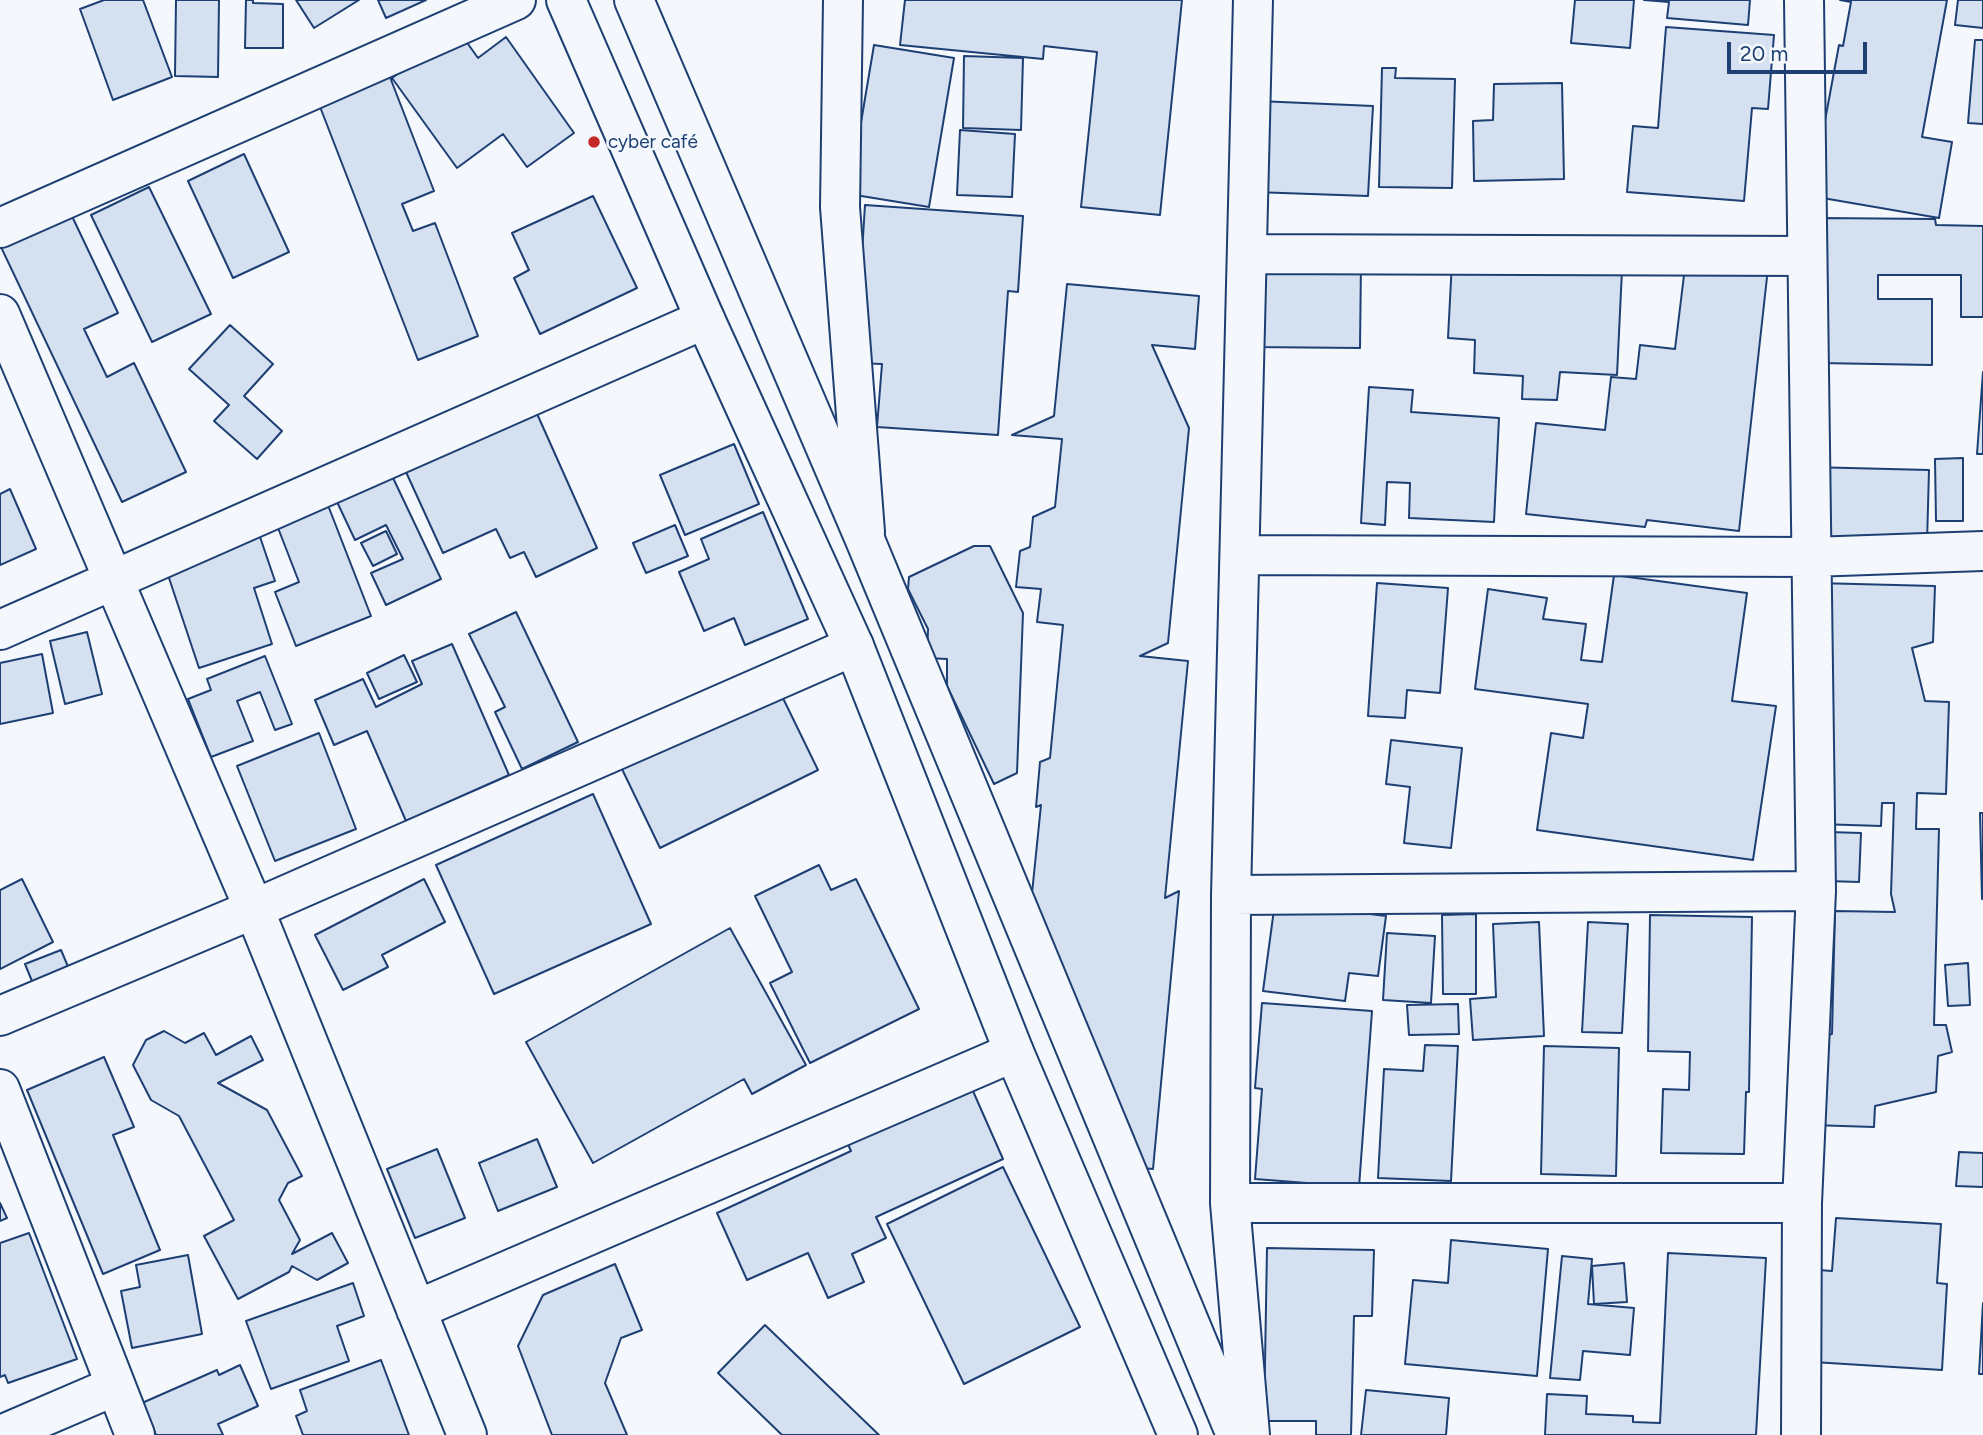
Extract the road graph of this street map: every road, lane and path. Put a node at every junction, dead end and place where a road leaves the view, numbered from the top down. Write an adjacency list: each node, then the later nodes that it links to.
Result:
1 (516, 0): 7 (street)
2 (566, 0): 11 (street)
3 (634, 0): 12 (street)
4 (843, 0): 12 (street)
5 (1254, 0): 8 (street)
6 (1804, 0): 9 (street)
7 (0, 228)
8 (1248, 254): 9 (street); 14 (street)
9 (1806, 256): 15 (street)
10 (0, 314): 16 (street)
11 (705, 318): 16 (street); 18 (street)
12 (866, 542): 33 (street)
13 (1983, 551): 15 (street)
14 (1241, 555): 15 (street); 20 (street)
15 (1811, 558): 19 (street)
16 (114, 580): 17 (street); 21 (street)
17 (0, 630)
18 (854, 646): 21 (street); 23 (street)
19 (1816, 891): 20 (street); 26 (street)
20 (1231, 895): 25 (street)
21 (254, 909): 22 (street); 27 (street)
22 (0, 1016)
23 (1014, 1052): 27 (street); 32 (street)
24 (0, 1089): 28 (street)
25 (1230, 1203): 26 (street); 34 (street)
26 (1802, 1203): 35 (street)
27 (416, 1310): 31 (street)
28 (115, 1385): 29 (street); 30 (street)
29 (1, 1435)
30 (135, 1435)
31 (467, 1435)
32 (1178, 1435)
33 (1236, 1435)
34 (1250, 1435)
35 (1801, 1435)

